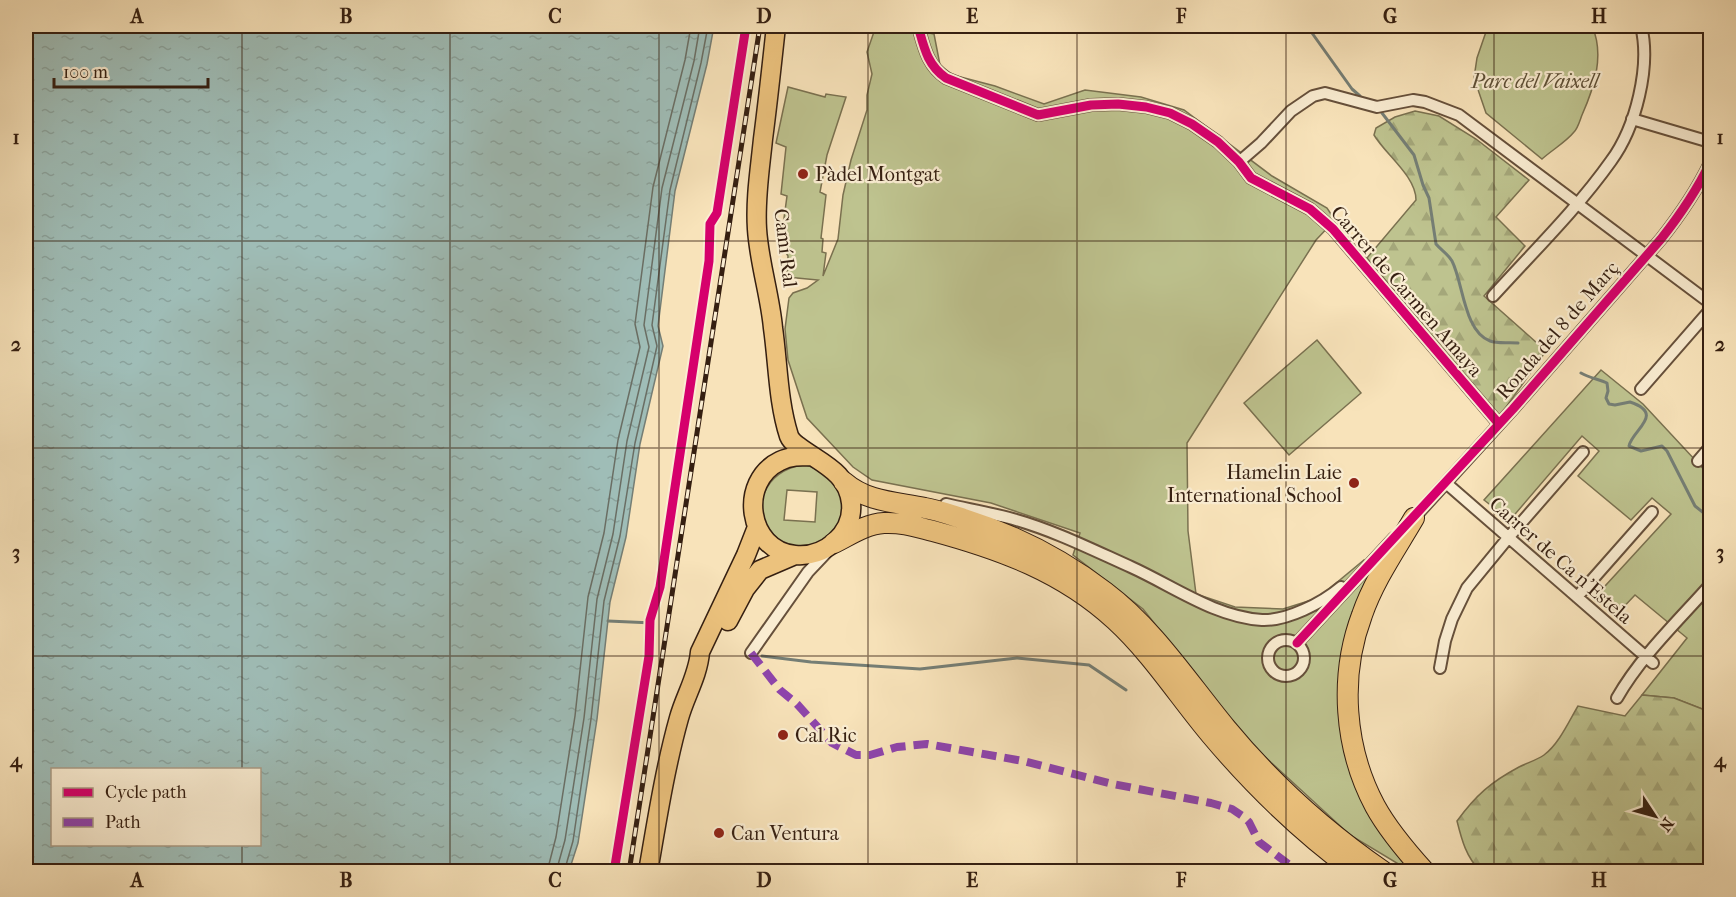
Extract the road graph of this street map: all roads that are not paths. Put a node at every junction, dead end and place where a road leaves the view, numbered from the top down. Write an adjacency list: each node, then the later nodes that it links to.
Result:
1 (776, 26): 14 (main road, Camí Ral)
2 (918, 26): 6 (street, Carrer de Carmen Amaya)
3 (1641, 26): 4 (street)
4 (1632, 119): 5 (street); 8 (street)
5 (1710, 142)
6 (1239, 162): 8 (street); 15 (street, Carrer de Carmen Amaya)
7 (1710, 163): 9 (street, Ronda del 8 de Març)
8 (1577, 203): 9 (street); 10 (street)
9 (1646, 255): 11 (street); 15 (street, Ronda del 8 de Març)
10 (1493, 296)
11 (1710, 303)
12 (1710, 310): 13 (street)
13 (1641, 389)
14 (782, 404): 18 (main road); 19 (main road)
15 (1499, 424): 22 (street, Ronda del 8 de Març)
16 (1710, 447): 20 (street)
17 (1583, 452): 27 (street)
18 (811, 456): 19 (main road); 21 (main road)
19 (779, 461): 26 (main road)
20 (1698, 461)
21 (844, 482): 23 (highway); 28 (main road)
22 (1446, 483): 25 (street, Ronda del 8 de Març); 27 (street, Carrer de Ca n'Estela)
23 (893, 502): 30 (street); 42 (highway)
24 (1652, 512): 33 (street)
25 (1414, 518): 30 (street, Ronda del 8 de Març); 43 (highway)
26 (757, 527): 29 (main road); 37 (main road)
27 (1508, 537): 33 (street, Carrer de Ca n'Estela); 38 (street)
28 (834, 543): 29 (main road); 31 (street); 41 (highway)
29 (804, 555): 31 (street); 37 (main road)
30 (1373, 560): 34 (street, Ronda del 8 de Març)
31 (808, 572): 35 (street)
32 (1710, 585): 36 (street)
33 (1577, 597): 36 (street, Carrer de Ca n'Estela)
34 (1297, 644)
35 (751, 653)
36 (1649, 660): 39 (street)
37 (699, 664): 40 (main road)
38 (1440, 668)
39 (1617, 698)
40 (648, 872)
41 (1356, 872)
42 (1384, 872)
43 (1425, 872)

